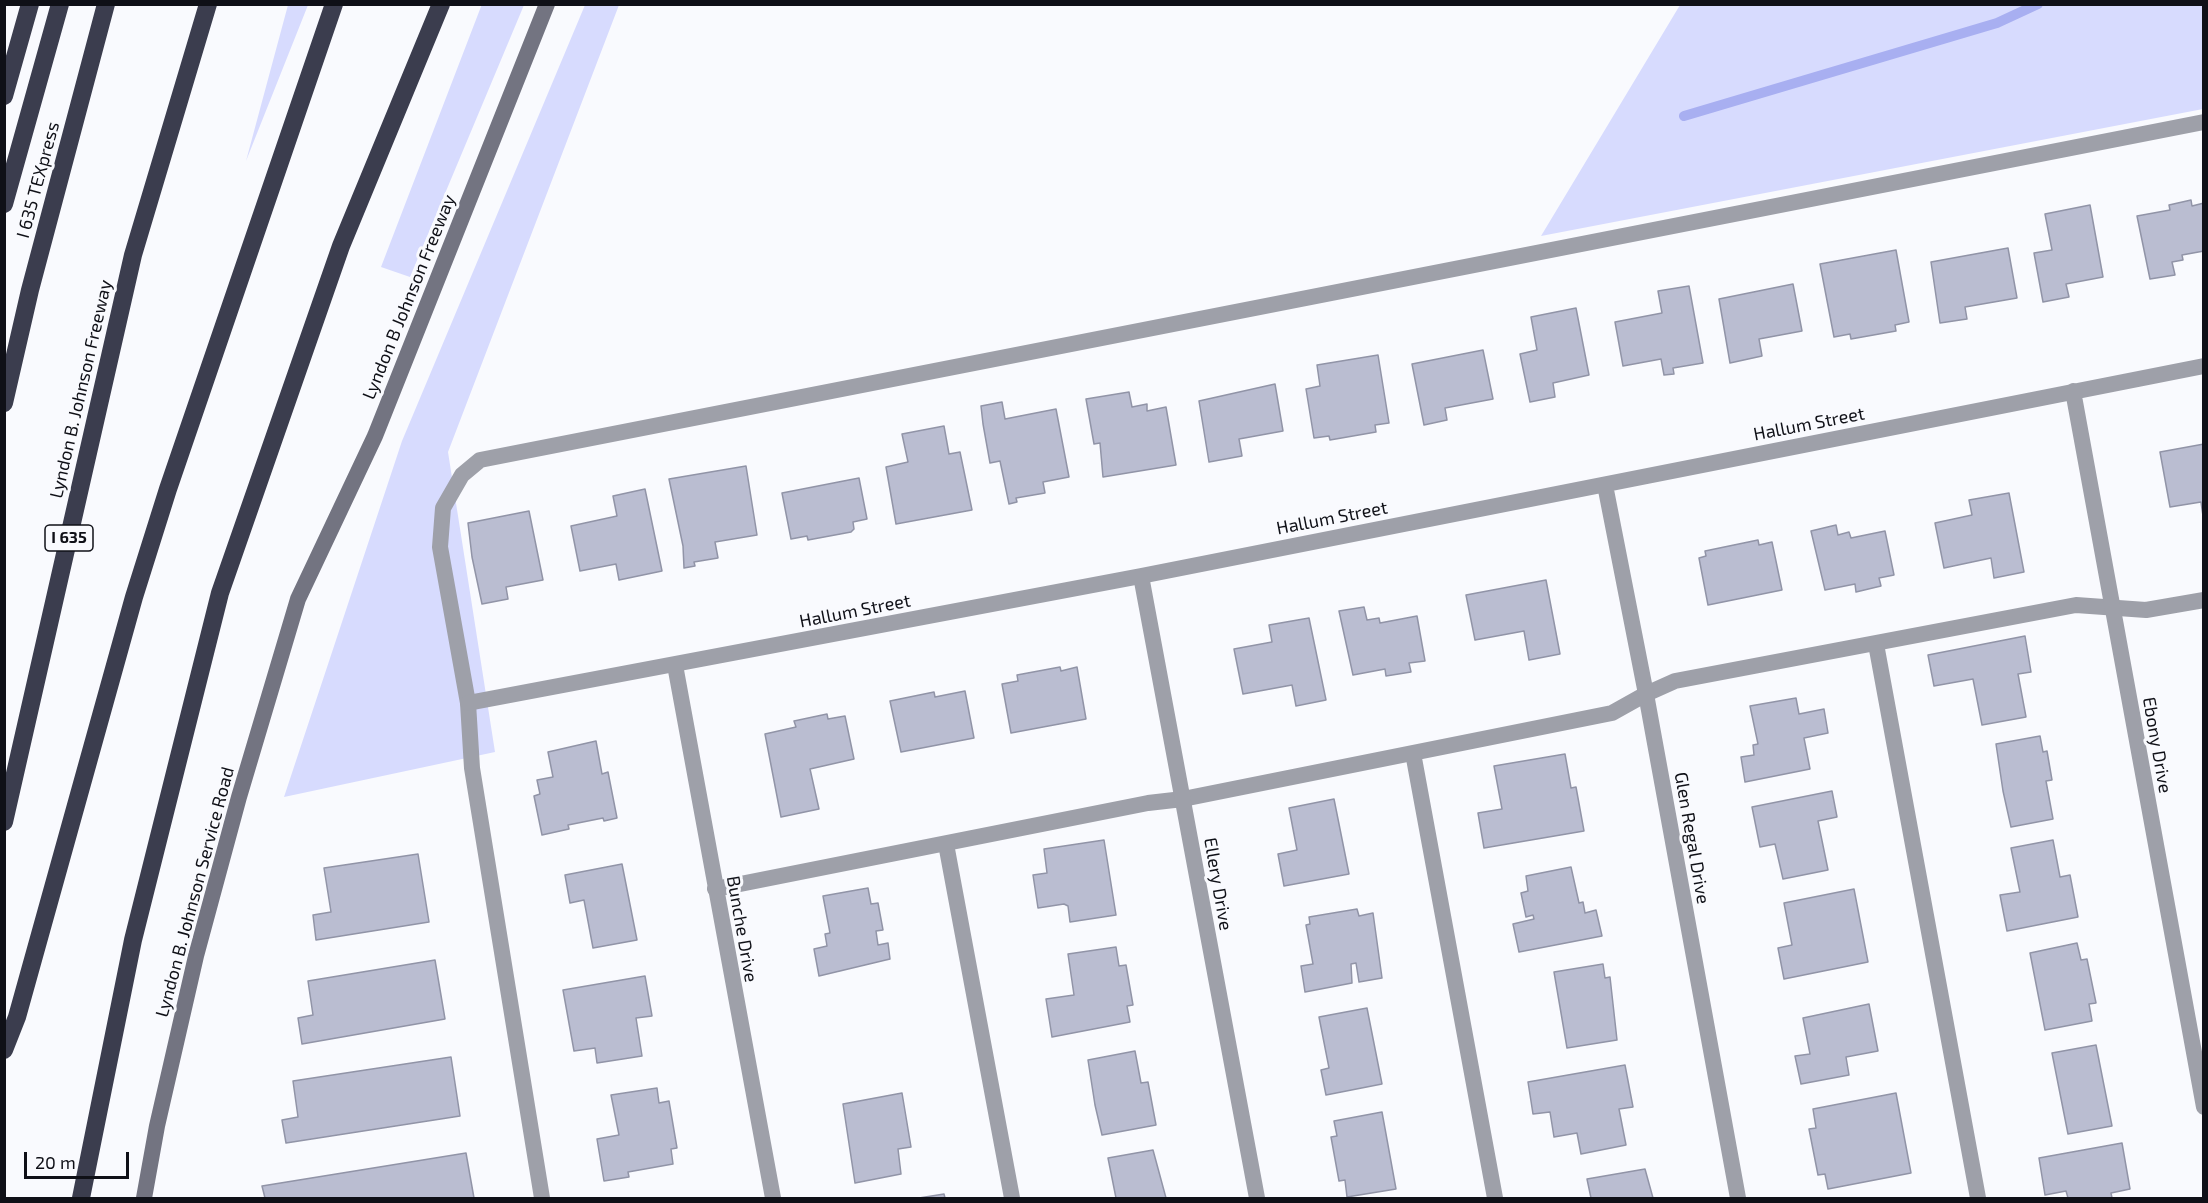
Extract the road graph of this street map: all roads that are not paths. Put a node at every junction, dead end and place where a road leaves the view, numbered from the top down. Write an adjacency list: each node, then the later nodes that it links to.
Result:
1 (30, 4): 8 (highway)
2 (60, 4): 10 (highway)
3 (106, 4): 13 (highway, I 635 TEXpress)
4 (208, 4): 25 (highway, Lyndon B. Johnson Freeway / I 635)
5 (334, 4): 28 (highway)
6 (441, 4): 30 (highway)
7 (547, 4): 16 (main road, Lyndon B Johnson Freeway)
8 (4, 96)
9 (2204, 122): 22 (street)
10 (4, 204)
11 (2204, 366): 12 (street, Hallum Street)
12 (2073, 391): 14 (street, Hallum Street); 18 (street, Ebony Drive)
13 (4, 403)
14 (1605, 485): 15 (street, Hallum Street); 21 (street, Glen Regal Drive)
15 (1142, 576): 20 (street, Hallum Street); 24 (street, Ellery Drive)
16 (298, 599): 31 (main road, Lyndon B. Johnson Service Road)
17 (2204, 600): 18 (street)
18 (2112, 609): 19 (street); 29 (street, Ebony Drive)
19 (1876, 644): 21 (street); 38 (street)
20 (675, 665): 22 (street, Hallum Street); 27 (street, Bunche Drive)
21 (1646, 694): 23 (street); 37 (street, Glen Regal Drive)
22 (468, 703): 32 (street)
23 (1413, 753): 24 (street); 36 (street)
24 (1183, 799): 26 (street); 35 (street, Ellery Drive)
25 (4, 822)
26 (946, 844): 27 (street); 34 (street)
27 (715, 889): 33 (street, Bunche Drive)
28 (4, 1050)
29 (2204, 1107)
30 (81, 1198)
31 (144, 1198)
32 (542, 1198)
33 (772, 1198)
34 (1012, 1198)
35 (1257, 1198)
36 (1495, 1198)
37 (1738, 1198)
38 (1978, 1198)

